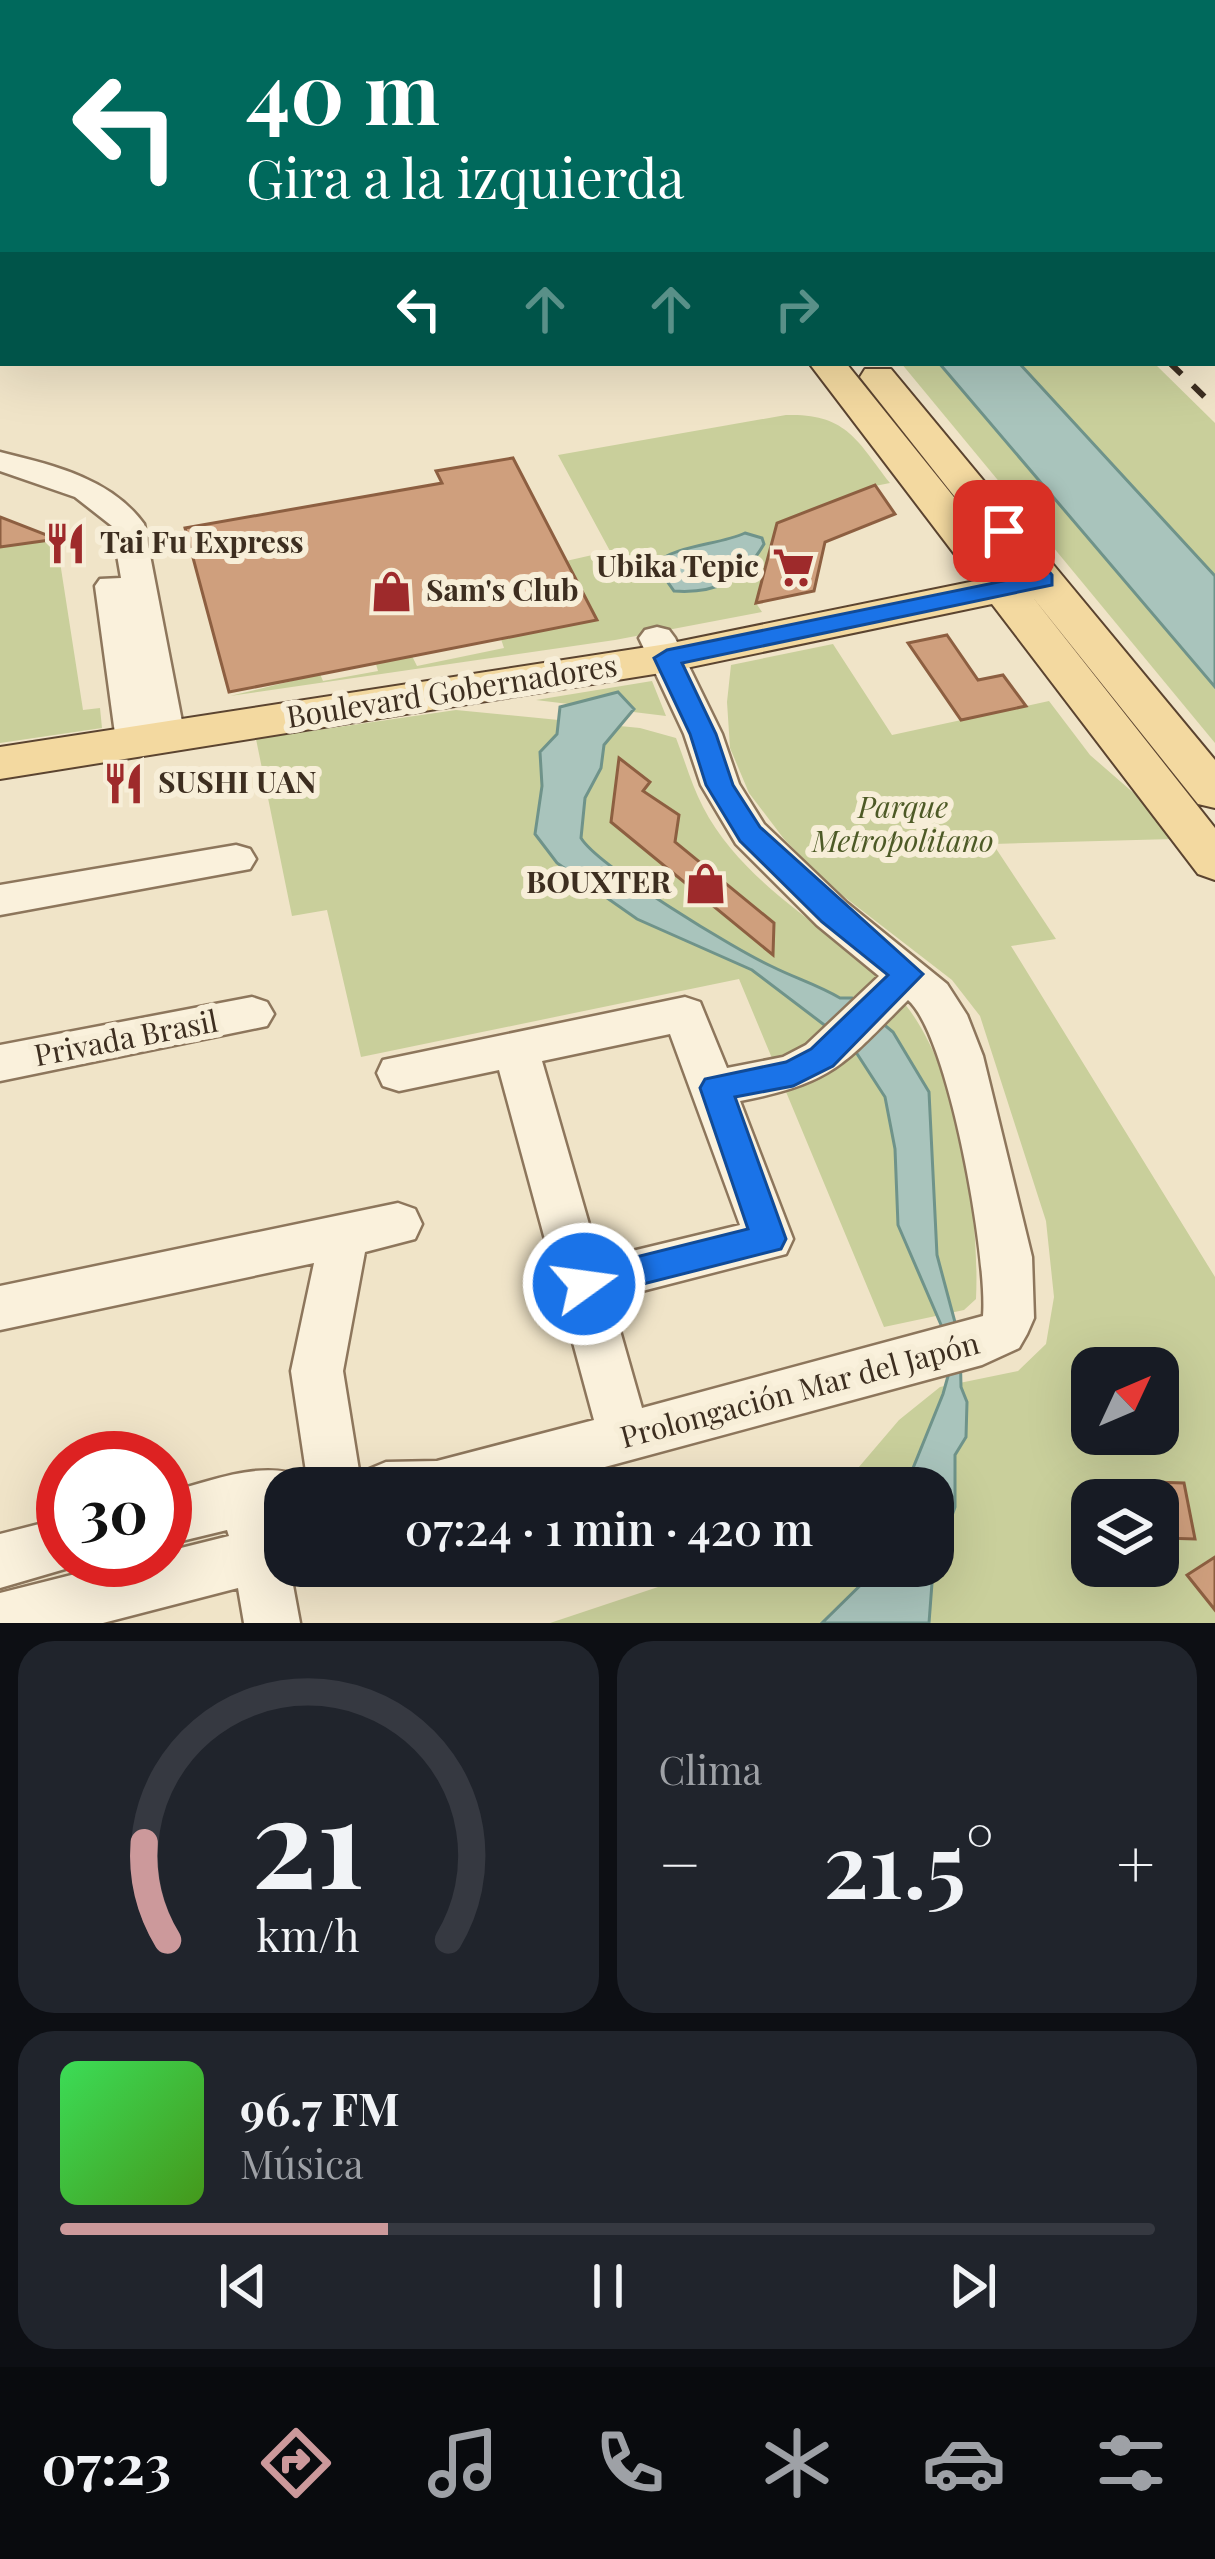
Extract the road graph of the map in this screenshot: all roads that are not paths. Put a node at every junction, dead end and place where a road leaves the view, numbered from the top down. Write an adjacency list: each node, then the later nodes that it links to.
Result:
1 (830, 366): 5 (main road)
2 (869, 366): 5 (main road)
3 (0, 461): 7 (street)
4 (0, 479): 7 (street)
5 (1017, 576): 6 (main road, Boulevard Gobernadores); 10 (main road); 12 (main road)
6 (662, 648): 7 (main road, Boulevard Gobernadores); 14 (street, Prolongación Mar del Japón)
7 (149, 730): 8 (main road, Boulevard Gobernadores); 9 (main road, Boulevard Gobernadores)
8 (0, 749)
9 (0, 763)
10 (1215, 792)
11 (236, 859): 13 (street)
12 (1215, 862)
13 (0, 900)
14 (893, 988): 19 (street); 24 (street, Prolongación Mar del Japón)
15 (252, 1014): 17 (street, Privada Brasil)
16 (516, 1049): 18 (street); 19 (street); 22 (street)
17 (0, 1063)
18 (399, 1073)
19 (716, 1088): 22 (street)
20 (398, 1224): 21 (street)
21 (344, 1237): 23 (street); 25 (street)
22 (584, 1284): 24 (street)
23 (0, 1308)
24 (626, 1438): 26 (street, Prolongación Mar del Japón)
25 (332, 1467)
26 (512, 1467)
27 (264, 1497): 28 (street)
28 (192, 1514)
29 (36, 1552): 31 (street)
30 (264, 1552): 33 (street)
31 (0, 1561)
32 (272, 1587): 34 (street)
33 (0, 1621)
34 (272, 1623)

